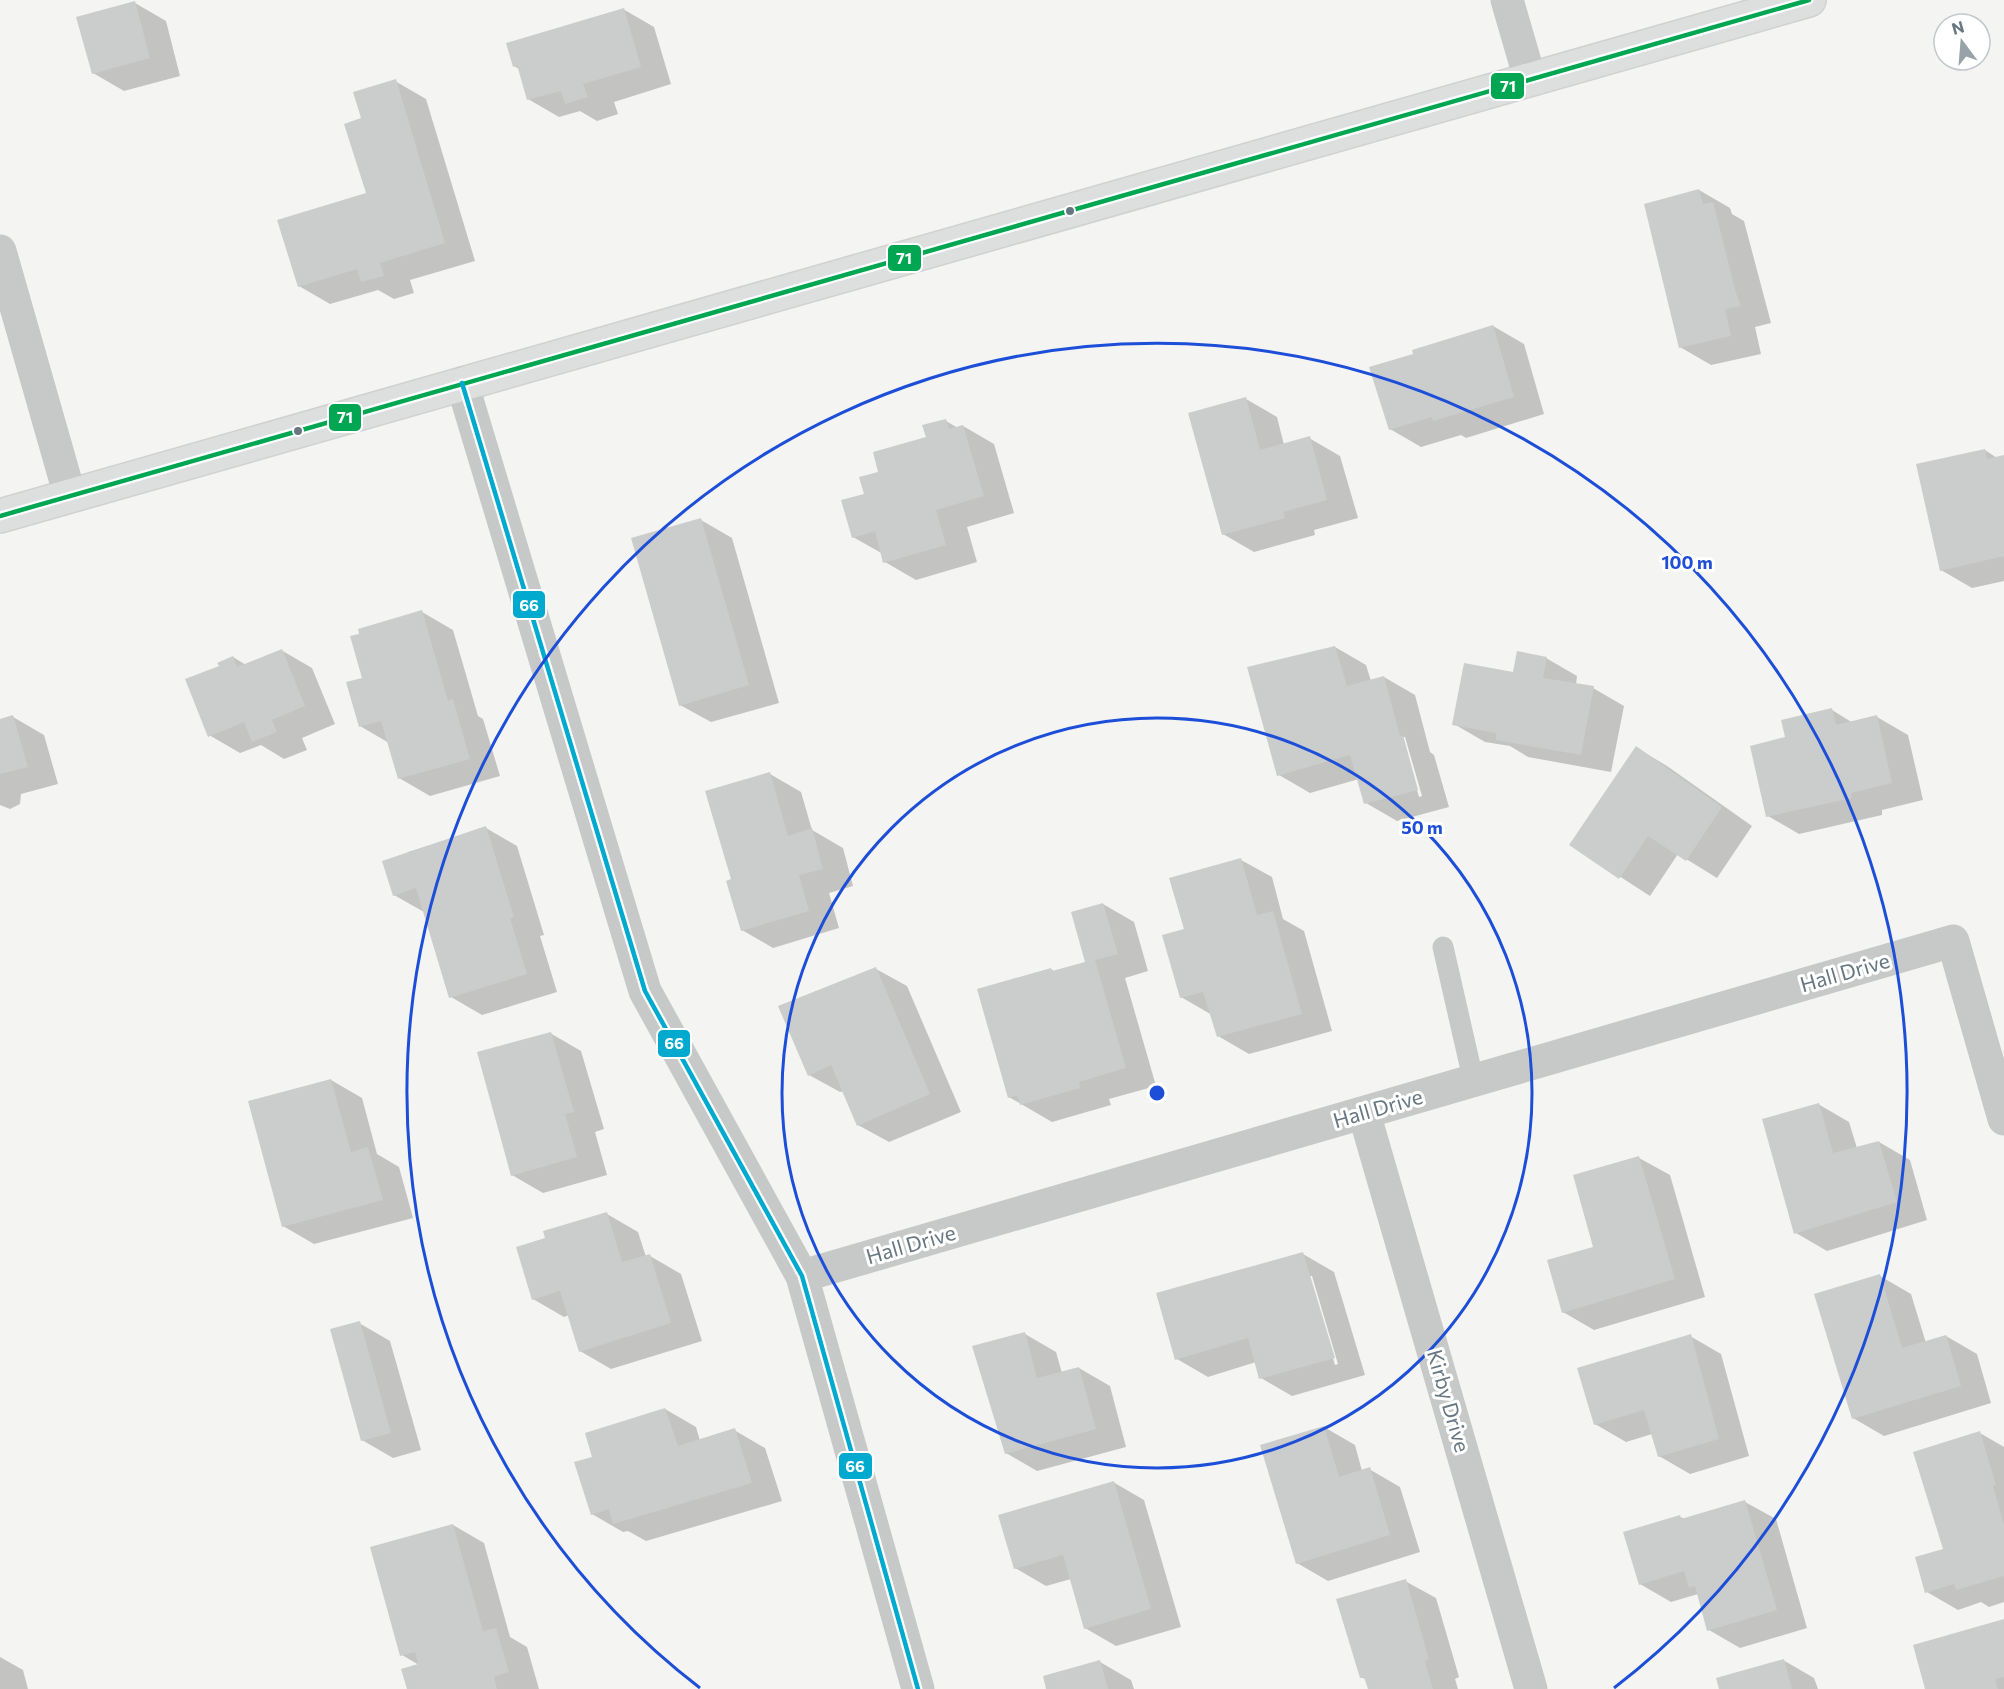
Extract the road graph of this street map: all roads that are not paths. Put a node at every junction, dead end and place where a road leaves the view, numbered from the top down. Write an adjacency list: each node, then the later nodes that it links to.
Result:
1 (1507, 0): 3 (street)
2 (1809, 0): 3 (main road)
3 (1530, 80): 5 (main road)
4 (0, 251): 6 (street)
5 (462, 383): 6 (main road); 12 (street)
6 (70, 496): 7 (main road)
7 (0, 516)
8 (1443, 947): 9 (lane)
9 (1474, 1083): 10 (street, Hall Drive); 11 (street, Hall Drive)
10 (1364, 1113): 12 (street, Hall Drive); 14 (street, Kirby Drive)
11 (2004, 1119)
12 (802, 1276): 13 (street)
13 (918, 1689)
14 (1531, 1689)

